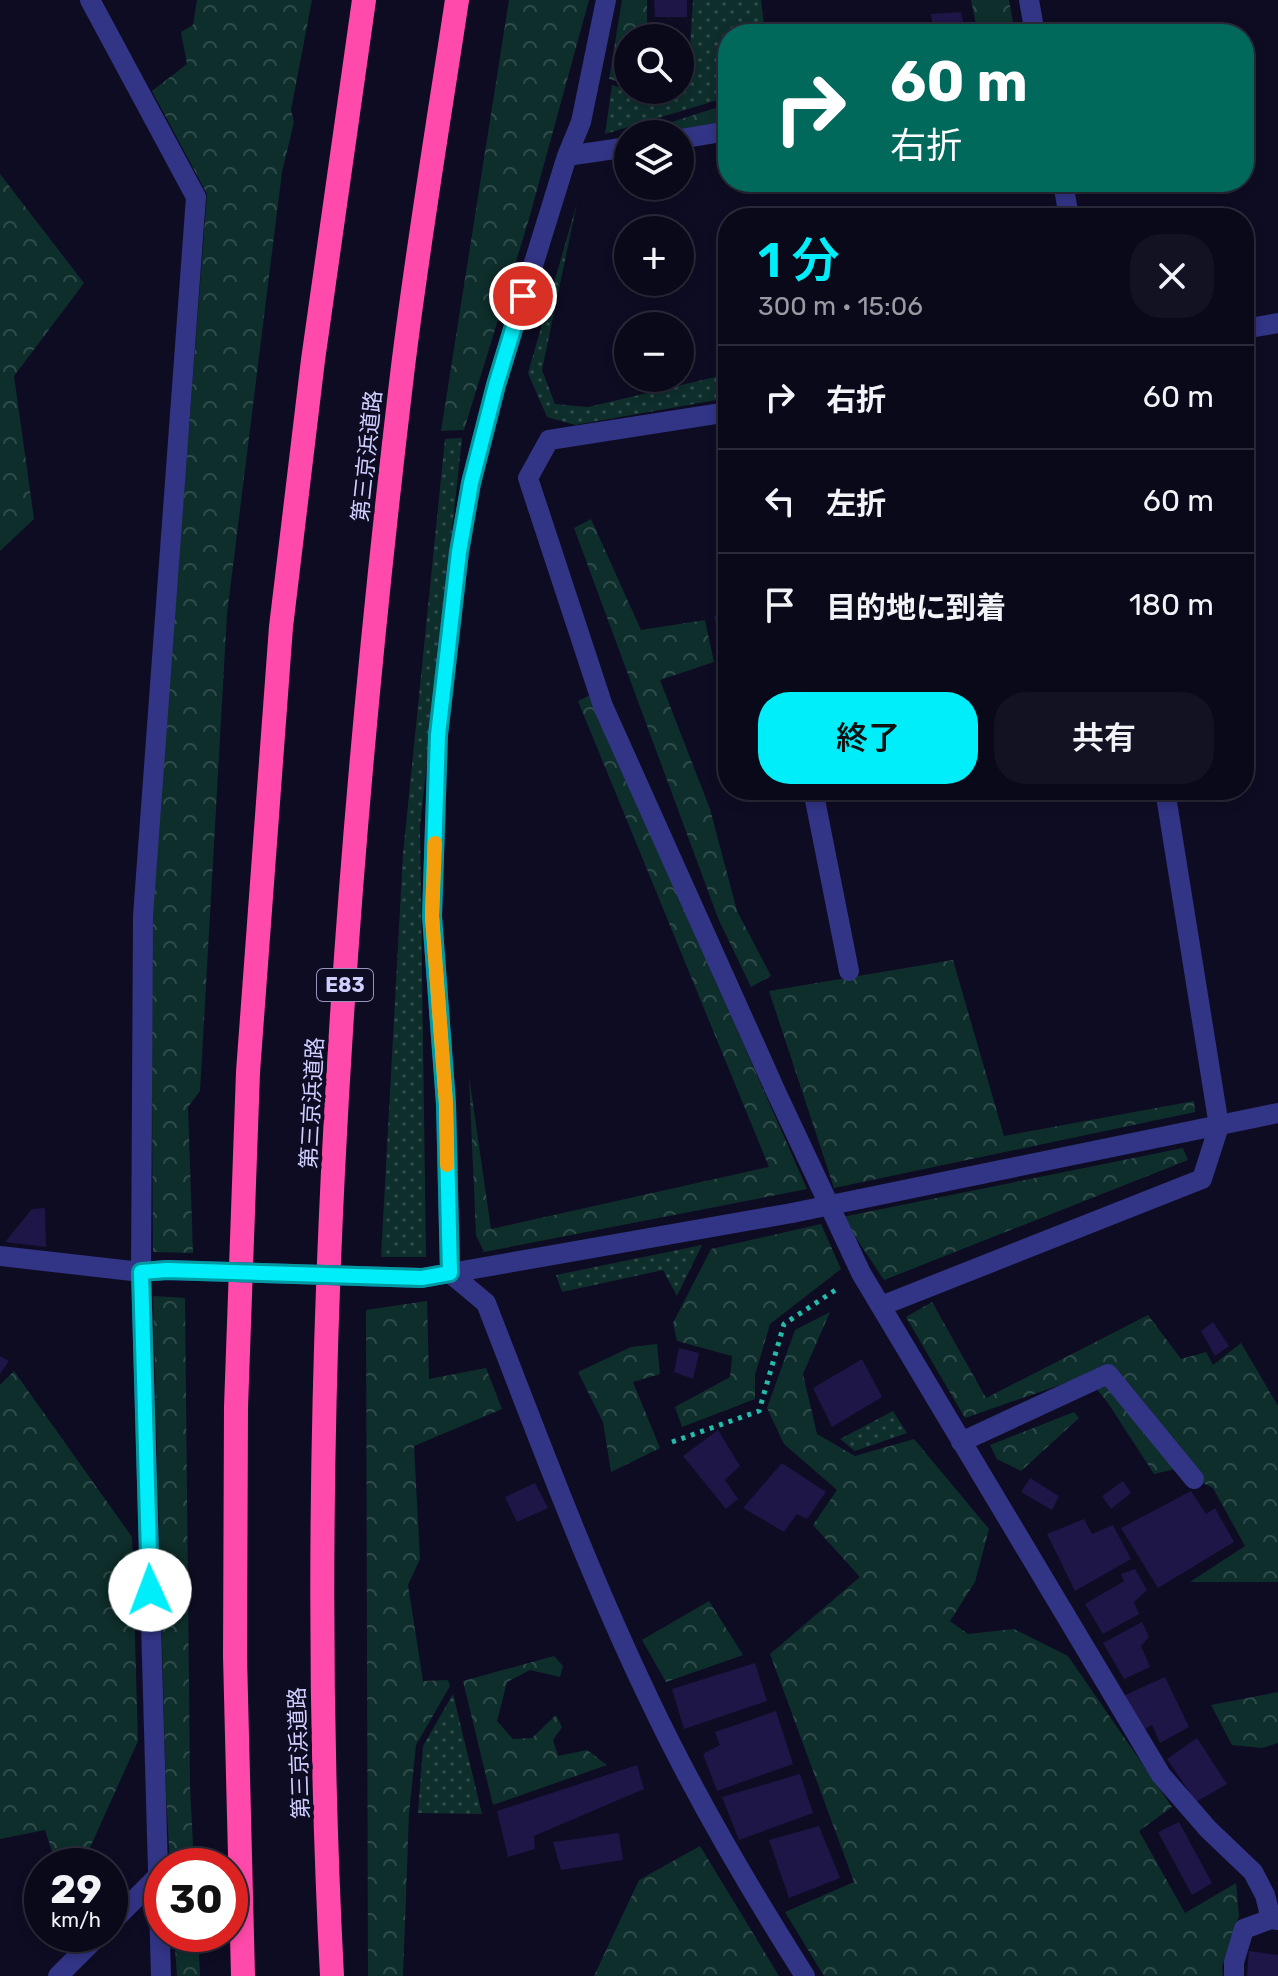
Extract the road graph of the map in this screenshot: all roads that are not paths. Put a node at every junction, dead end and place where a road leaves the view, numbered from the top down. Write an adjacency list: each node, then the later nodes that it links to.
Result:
1 (90, 0): 20 (street)
2 (364, 0): 33 (highway)
3 (457, 0): 34 (highway, 第三京浜道路 / E83)
4 (606, 0): 10 (street)
5 (1029, 0): 6 (street)
6 (1033, 24)
7 (718, 133): 8 (street)
8 (694, 137)
9 (614, 149): 10 (street)
10 (567, 156): 21 (street)
11 (1278, 323): 12 (street)
12 (1254, 327)
13 (718, 414): 22 (street)
14 (815, 800): 16 (street)
15 (1167, 800): 18 (street)
16 (849, 971)
17 (1278, 1113): 18 (street)
18 (1219, 1126): 21 (street, bridge); 22 (street)
19 (0, 1256): 20 (street)
20 (141, 1272): 21 (street, bridge); 25 (street)
21 (450, 1273): 35 (street)
22 (881, 1306): 23 (street)
23 (961, 1442): 24 (street); 28 (street)
24 (1194, 1479)
25 (157, 1848)
26 (144, 1890): 27 (street)
27 (128, 1906)
28 (1274, 1920): 36 (street)
29 (82, 1952): 31 (street)
30 (160, 1952): 32 (street)
31 (58, 1976)
32 (161, 1976)
33 (243, 1976)
34 (332, 1976)
35 (805, 1976)
36 (1234, 1976)

